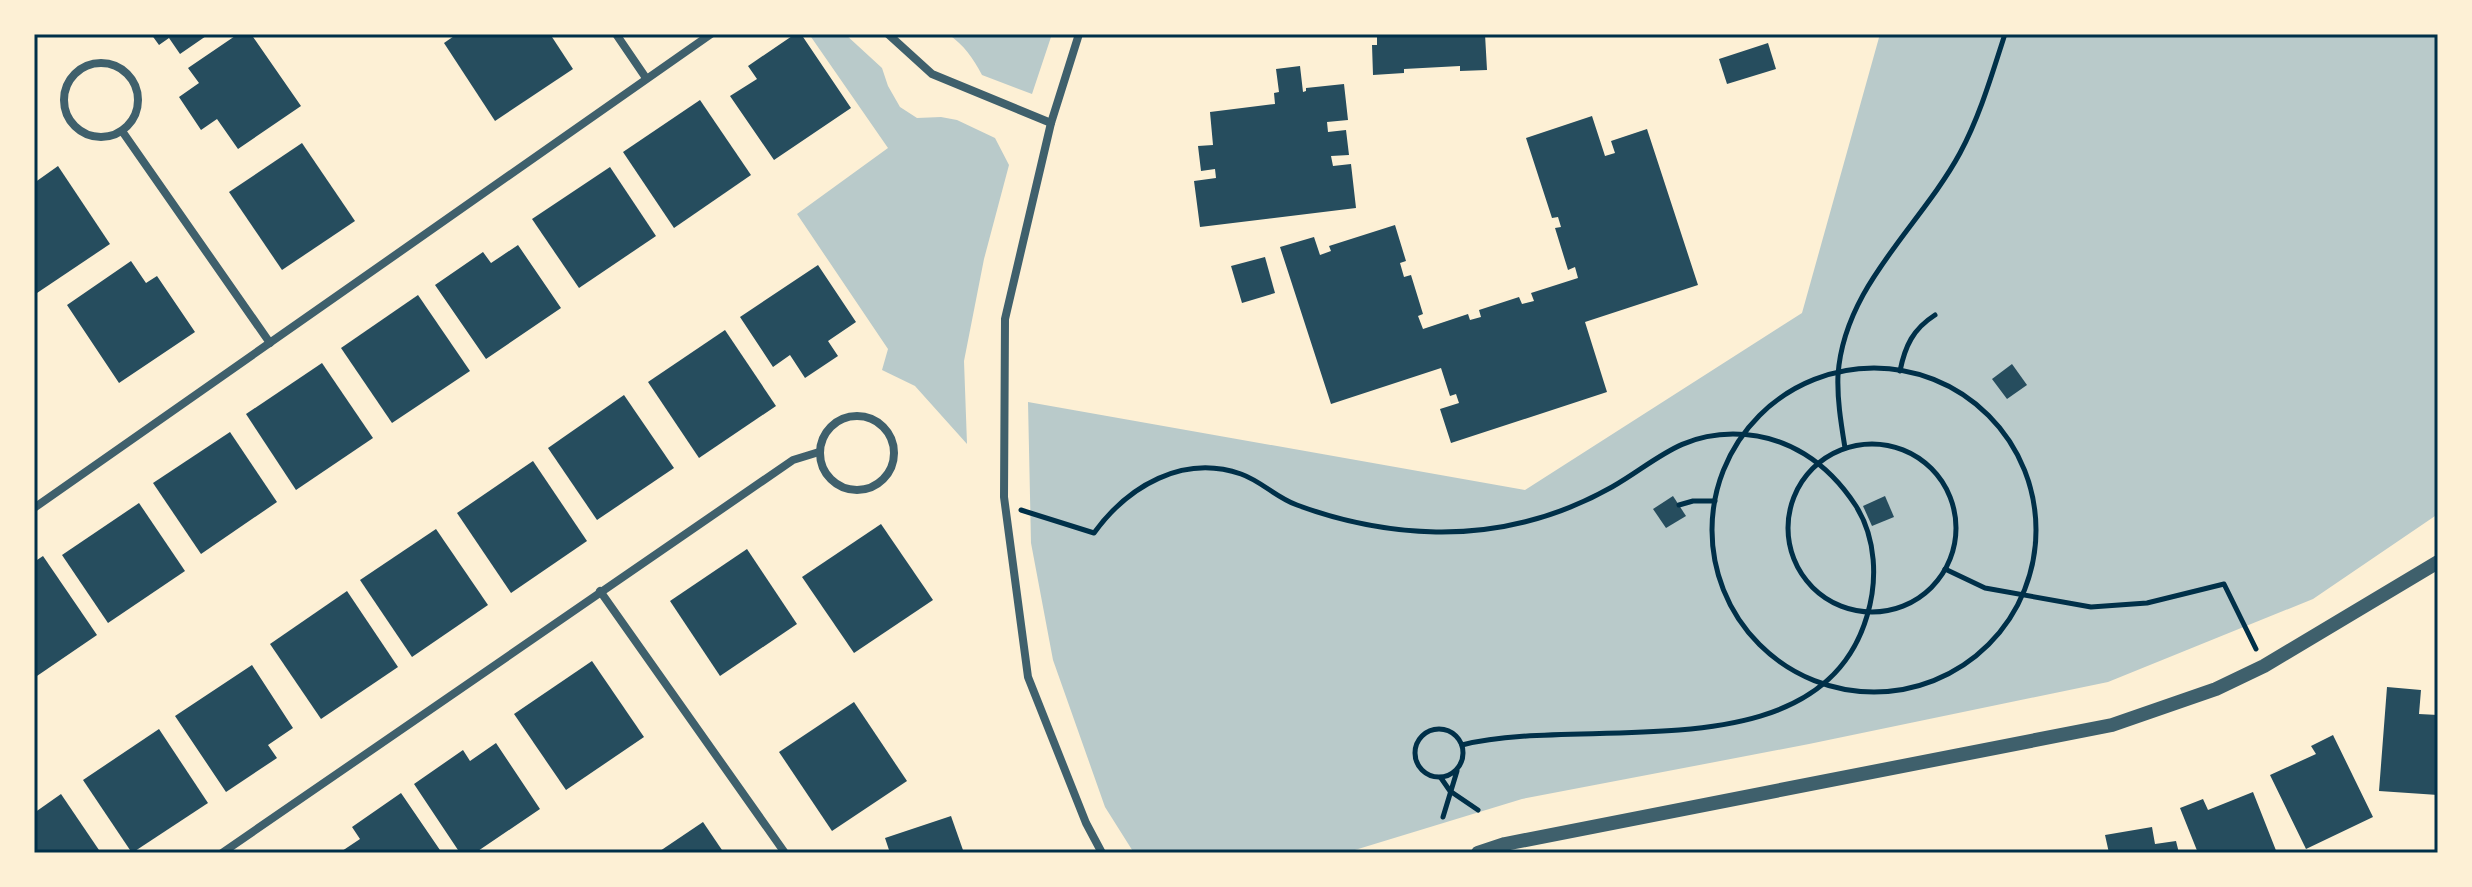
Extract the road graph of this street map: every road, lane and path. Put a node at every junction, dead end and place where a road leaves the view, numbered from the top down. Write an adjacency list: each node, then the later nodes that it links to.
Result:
1 (616, 34): 6 (street)
2 (711, 34): 6 (street)
3 (888, 34): 7 (street)
4 (1079, 34): 7 (street)
5 (2005, 34): 11 (path)
6 (646, 78): 10 (street)
7 (1051, 123): 19 (street)
8 (122, 131): 8 (street); 10 (street)
9 (1935, 315): 12 (path)
10 (270, 343): 20 (street)
11 (1838, 371): 12 (path); 13 (path); 14 (path)
12 (1900, 371): 24 (path)
13 (1744, 435): 16 (path); 17 (path); 19 (path)
14 (1845, 448): 16 (path); 22 (path)
15 (819, 452): 15 (street); 23 (street)
16 (1818, 464): 25 (path); 25 (path)
17 (1715, 501): 18 (path); 27 (path)
18 (1679, 505)
19 (1005, 506): 36 (street)
20 (34, 508)
21 (2438, 562): 26 (street)
22 (1945, 569): 24 (path); 25 (path)
23 (600, 591): 34 (street); 35 (street)
24 (2023, 596): 26 (path); 27 (path)
25 (1868, 612): 27 (path)
26 (2264, 666): 37 (street)
27 (1822, 684): 28 (path)
28 (1462, 745): 29 (path); 30 (path)
29 (1457, 770): 30 (path); 31 (path)
30 (1441, 778): 31 (path)
31 (1450, 791): 32 (path); 33 (path)
32 (1478, 810)
33 (1443, 817)
34 (222, 853)
35 (785, 853)
36 (1102, 853)
37 (1478, 853)

